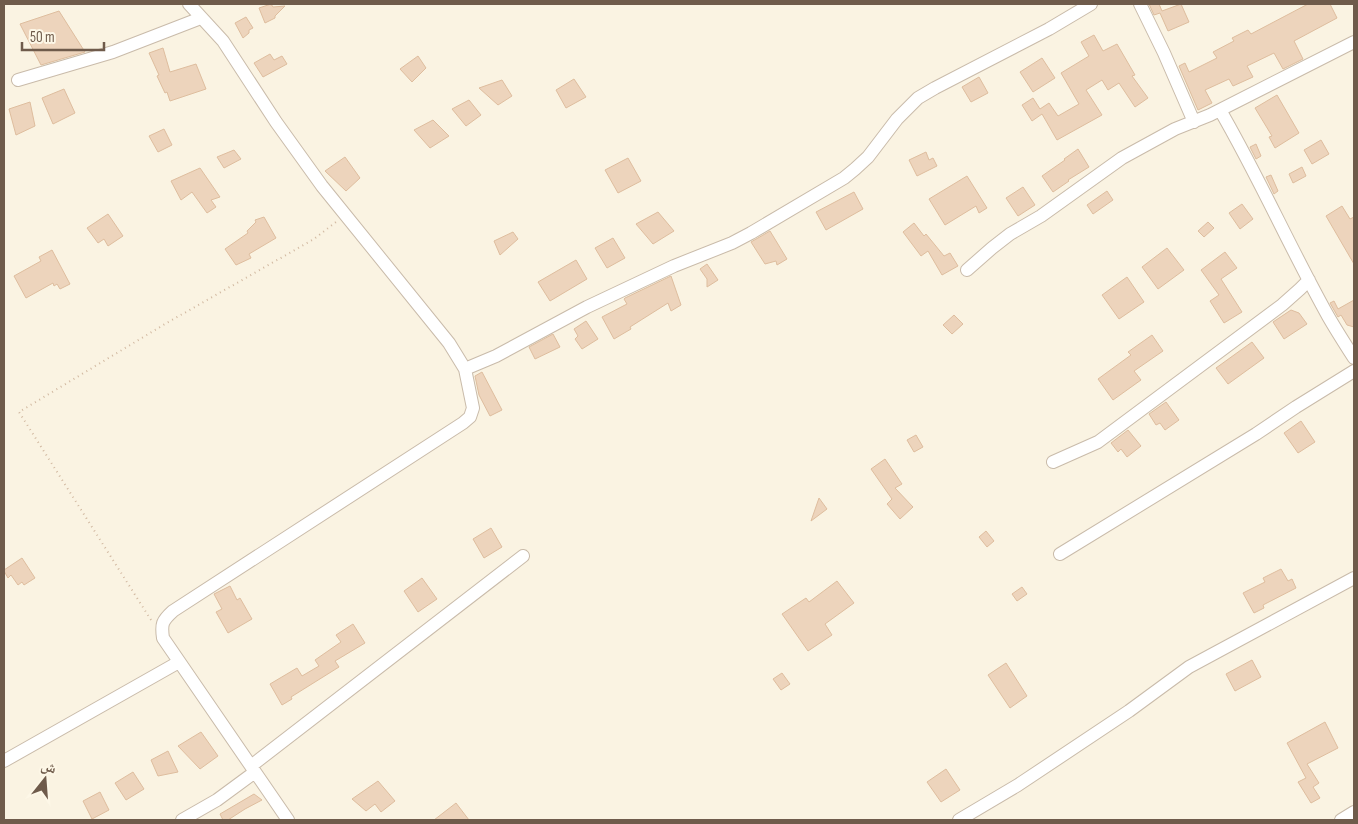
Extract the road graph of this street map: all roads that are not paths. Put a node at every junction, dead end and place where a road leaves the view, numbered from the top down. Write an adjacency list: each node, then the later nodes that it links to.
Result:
1 (189, 4): 4 (street)
2 (1091, 4): 12 (street)
3 (1140, 4): 8 (street)
4 (201, 18): 6 (street); 12 (street)
5 (1354, 42): 7 (street)
6 (18, 80)
7 (1220, 110): 8 (street); 10 (street)
8 (1194, 122): 9 (street)
9 (967, 270)
10 (1308, 280): 11 (street); 14 (street)
11 (1354, 358)
12 (465, 369): 18 (street)
13 (1354, 371): 15 (street)
14 (1053, 462)
15 (1060, 554)
16 (523, 556): 20 (street)
17 (1354, 578): 24 (street)
18 (179, 662): 19 (street); 20 (street)
19 (4, 760)
20 (253, 769): 22 (street); 23 (street)
21 (1354, 812): 25 (street)
22 (182, 820)
23 (288, 820)
24 (959, 820)
25 (1341, 820)

